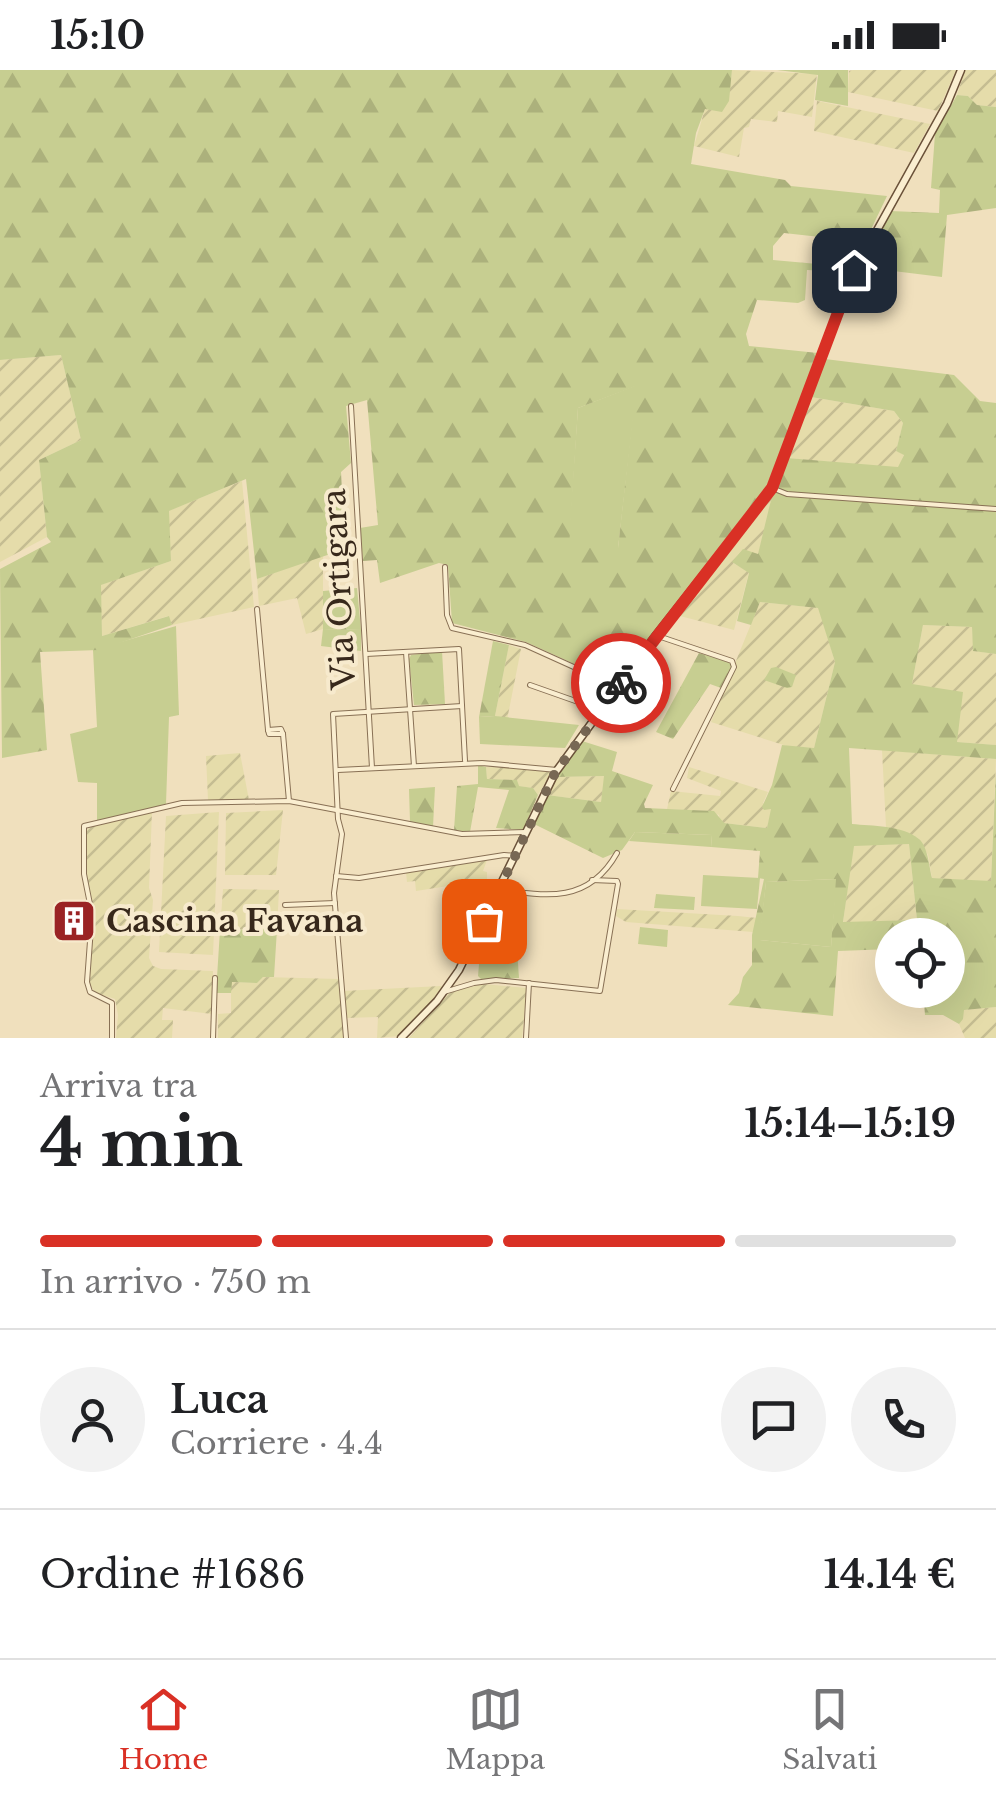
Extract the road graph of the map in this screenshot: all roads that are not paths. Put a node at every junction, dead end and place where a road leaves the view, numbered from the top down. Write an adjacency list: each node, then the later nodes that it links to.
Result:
1 (961, 70): 3 (street)
2 (351, 406): 9 (street, Via Ortigara)
3 (772, 488): 4 (street); 7 (street)
4 (996, 509)
5 (446, 567): 11 (street)
6 (257, 609): 22 (street)
7 (656, 635): 11 (street); 21 (street)
8 (406, 652): 9 (street); 12 (street); 13 (street)
9 (366, 654): 15 (street, Via Ortigara)
10 (530, 685): 14 (street)
11 (618, 688): 14 (street)
12 (462, 706): 13 (street); 16 (street)
13 (411, 708): 15 (street); 17 (street)
14 (601, 710): 20 (street)
15 (369, 711): 18 (street, Via Ortigara); 19 (street)
16 (465, 763): 17 (street); 20 (street)
17 (414, 766): 18 (street)
18 (372, 768): 19 (street)
19 (336, 770): 23 (street)
20 (557, 770): 24 (street)
21 (673, 789)
22 (289, 801): 23 (street); 35 (street)
23 (338, 812): 24 (street); 27 (street)
24 (526, 833): 26 (street)
25 (617, 853): 28 (street)
26 (515, 856): 27 (street); 29 (street)
27 (336, 876): 30 (street)
28 (592, 880): 29 (street); 33 (street)
29 (499, 889): 34 (street)
30 (335, 903): 31 (street); 37 (street)
31 (285, 905)
32 (216, 978): 36 (street)
33 (529, 983): 34 (street); 39 (street)
34 (444, 992): 38 (street)
35 (112, 1038)
36 (213, 1038)
37 (346, 1038)
38 (400, 1038)
39 (526, 1038)

